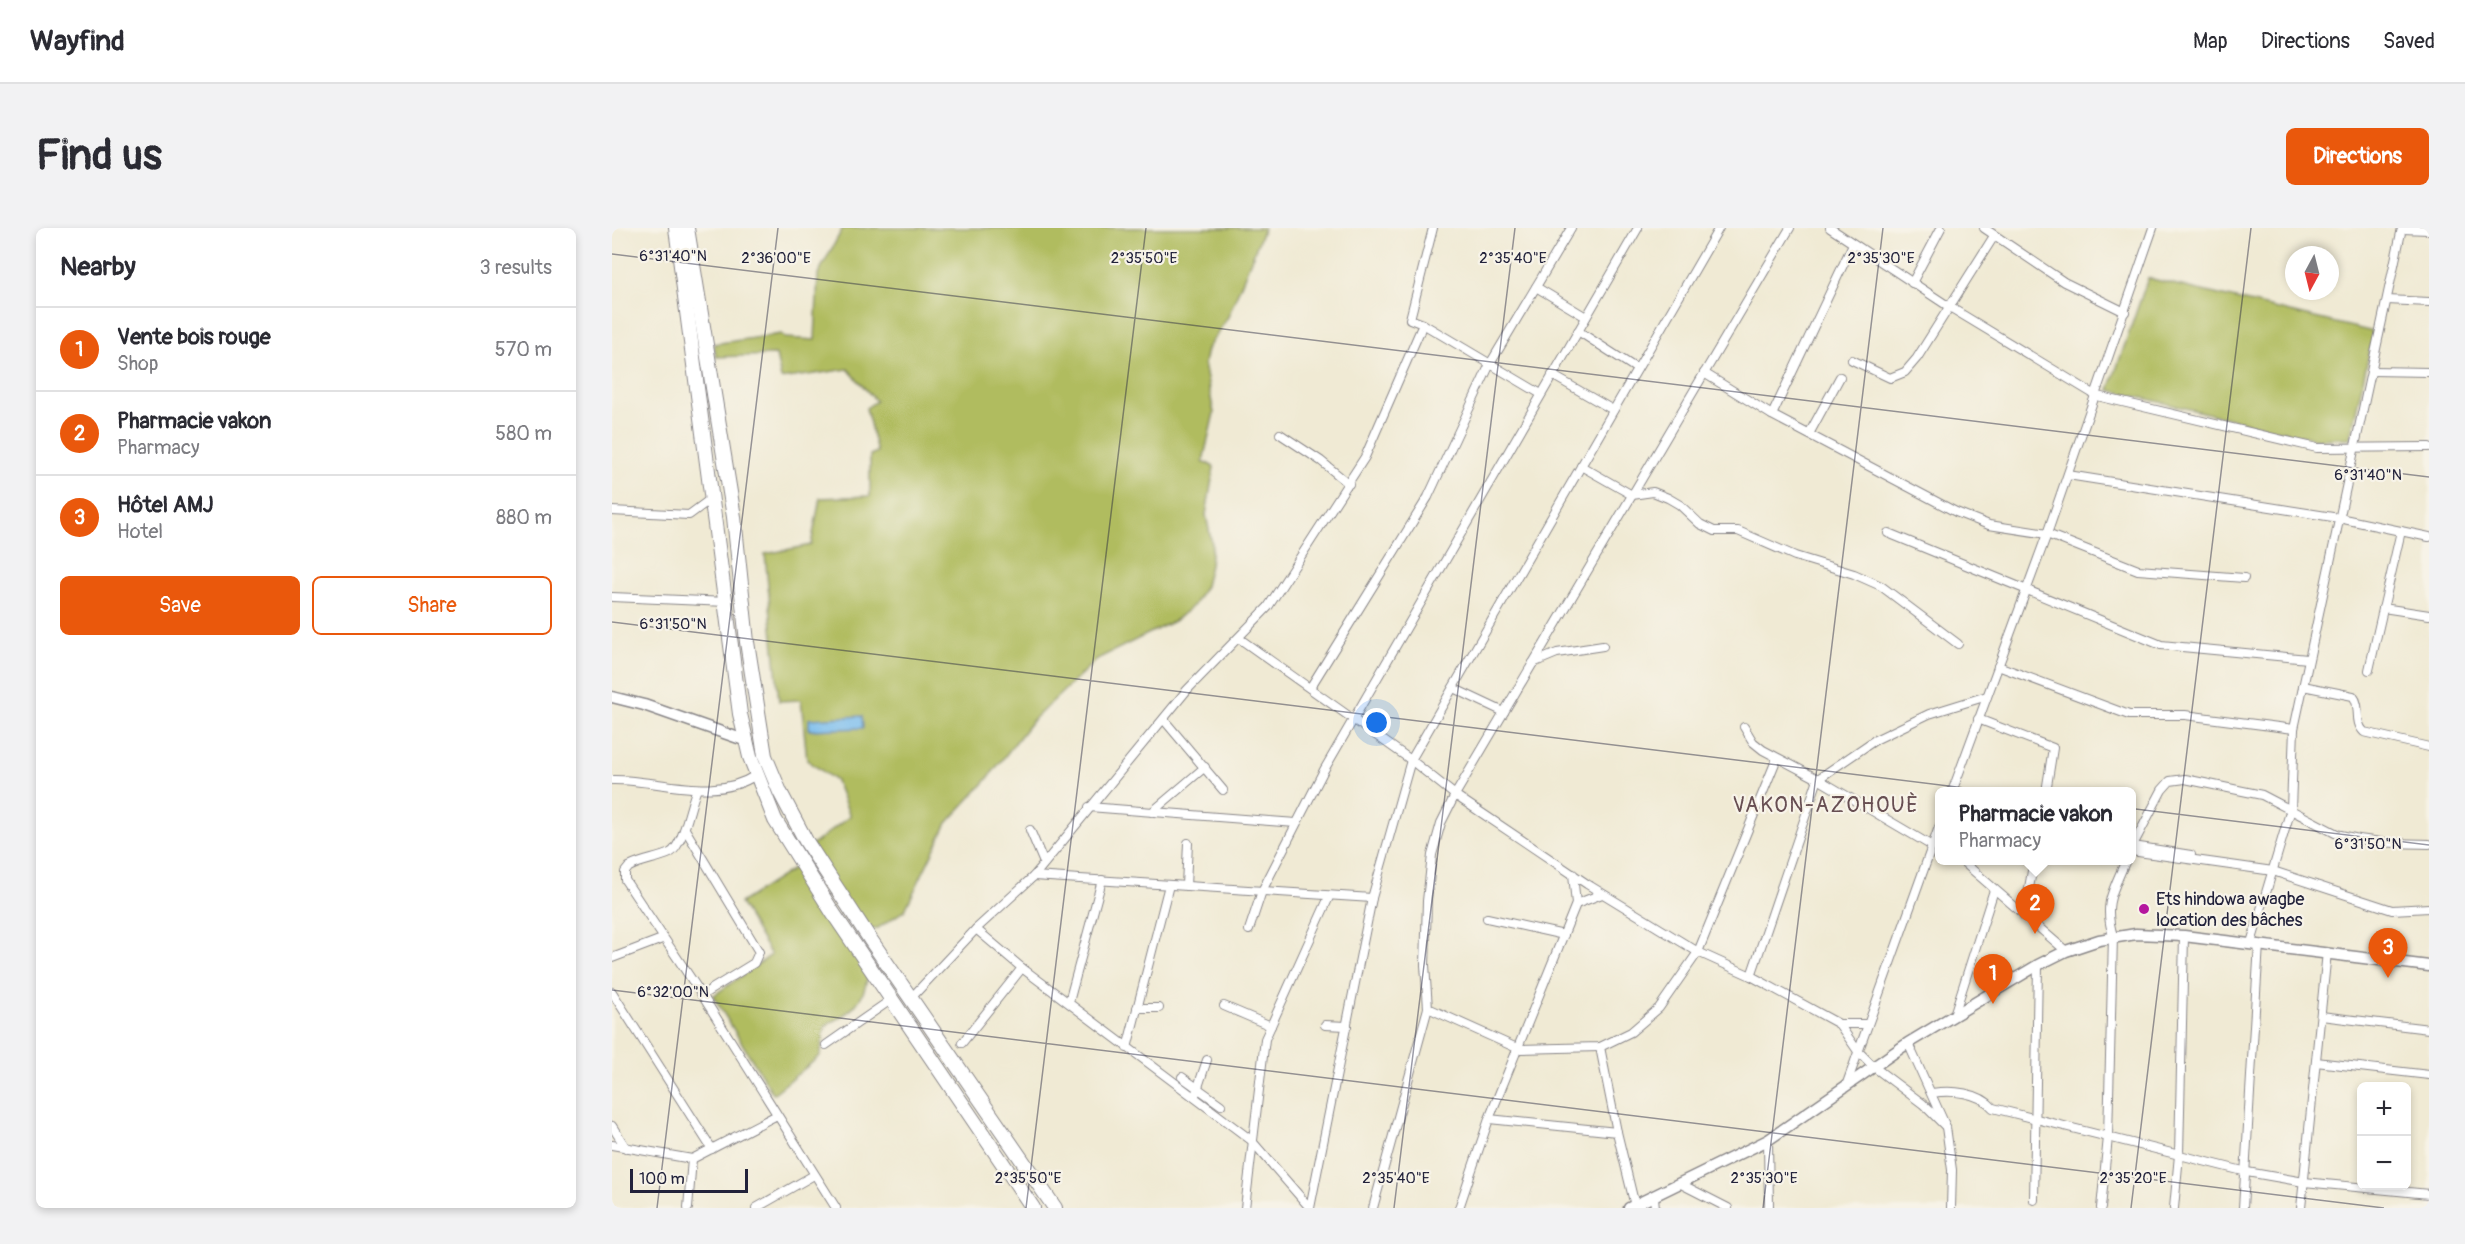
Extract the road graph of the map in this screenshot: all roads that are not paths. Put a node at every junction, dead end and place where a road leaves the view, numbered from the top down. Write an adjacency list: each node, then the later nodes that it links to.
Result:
1 (676, 228): 45 (highway)
2 (687, 228): 136 (highway)
3 (1433, 228): 23 (street)
4 (1571, 228): 17 (street)
5 (1638, 228): 22 (street)
6 (1719, 228): 27 (street)
7 (1790, 228): 30 (street)
8 (1830, 228): 15 (street)
9 (1941, 228): 16 (street)
10 (1984, 228): 14 (street)
11 (2153, 228): 21 (street)
12 (2402, 228): 13 (street); 18 (street)
13 (2429, 230)
14 (1994, 236): 20 (street); 21 (street)
15 (1853, 244): 16 (street); 36 (street)
16 (1912, 283): 20 (street)
17 (1536, 287): 22 (street); 26 (street)
18 (2387, 300): 19 (street); 28 (street)
19 (2429, 302)
20 (1948, 306): 25 (street); 34 (street)
21 (2125, 312): 34 (street)
22 (1586, 317): 24 (street)
23 (1423, 324): 26 (street); 43 (street)
24 (1578, 331): 27 (street); 31 (street)
25 (1852, 360)
26 (1490, 363): 33 (street); 66 (street)
27 (1638, 369): 35 (street)
28 (2372, 371): 29 (street); 40 (street)
29 (2429, 372)
30 (1704, 373): 36 (street); 44 (street)
31 (1552, 375): 33 (street); 35 (street)
32 (1840, 377): 37 (street)
33 (1541, 394): 71 (street)
34 (2097, 396): 40 (street); 42 (street)
35 (1613, 411): 41 (street)
36 (1772, 416): 37 (street)
37 (1809, 434): 50 (street)
38 (1280, 435): 43 (street)
39 (2429, 447): 40 (street)
40 (2356, 448): 47 (street)
41 (1581, 466): 44 (street); 67 (street)
42 (2068, 475): 47 (street); 50 (street)
43 (1349, 484): 58 (street)
44 (1632, 495): 59 (street); 62 (street)
45 (712, 498): 46 (street); 55 (highway)
46 (612, 510)
47 (2339, 518): 48 (street); 61 (street)
48 (2402, 531): 51 (street); 56 (street)
49 (1888, 533): 53 (street)
50 (2048, 534): 52 (street); 53 (street)
51 (2429, 537)
52 (2244, 578)
53 (2026, 588): 61 (street); 63 (street)
54 (612, 597): 55 (street)
55 (727, 602): 76 (highway)
56 (2383, 608): 57 (street); 64 (street)
57 (2429, 615)
58 (1240, 639): 66 (street); 73 (street)
59 (1958, 644)
60 (1603, 646): 62 (street)
61 (2308, 659): 65 (street)
62 (1533, 663): 70 (street)
63 (1998, 666): 68 (street); 75 (street)
64 (2369, 670)
65 (2303, 686): 75 (street); 77 (street)
66 (1310, 687): 71 (street)
67 (1453, 688): 70 (street); 79 (street)
68 (1987, 696): 72 (street); 82 (street)
69 (612, 697): 76 (main road)
70 (1503, 712): 88 (street)
71 (1353, 719): 79 (street); 92 (street)
72 (1978, 719): 84 (street); 85 (street)
73 (1164, 720): 80 (street); 89 (street)
74 (1744, 727): 78 (street)
75 (2294, 729): 90 (street)
76 (747, 741): 81 (highway)
77 (2429, 747)
78 (1778, 758): 82 (street); 127 (street)
79 (1411, 760): 88 (street); 114 (street)
80 (1204, 767): 87 (street); 91 (street)
81 (756, 775): 86 (street); 137 (highway)
82 (1818, 779): 95 (street); 133 (street)
83 (612, 780): 86 (street)
84 (1954, 787)
85 (2047, 787)
86 (697, 789): 93 (street)
87 (1223, 790)
88 (1455, 795): 105 (street); 142 (street)
89 (1089, 807): 91 (street); 100 (street)
90 (2291, 808): 96 (street); 98 (street); 104 (street)
91 (1152, 812): 92 (street)
92 (1296, 823): 111 (street)
93 (685, 829): 124 (street); 135 (street)
94 (1030, 830): 100 (street)
95 (1935, 841): 146 (street)
96 (2136, 841)
97 (1188, 843): 109 (street)
98 (2429, 844)
99 (2136, 850): 104 (street)
100 (1044, 863): 106 (street)
101 (1966, 865): 110 (street)
102 (2033, 865): 117 (street)
103 (2124, 865): 122 (street)
104 (2273, 869): 116 (street); 125 (street)
105 (1573, 874): 112 (street); 115 (street)
106 (1034, 876): 107 (street); 119 (street)
107 (1102, 880): 108 (street); 138 (street)
108 (1169, 885): 109 (street); 140 (street)
109 (1186, 886): 111 (street)
110 (1994, 890): 117 (street); 143 (street)
111 (1262, 891): 113 (street); 120 (street)
112 (1602, 894): 115 (street); 127 (street)
113 (1329, 897): 114 (street); 148 (street)
114 (1372, 898): 149 (street)
115 (1576, 904): 121 (street)
116 (2429, 908)
117 (2024, 916): 126 (street)
118 (1487, 918): 121 (street)
119 (976, 930): 132 (street); 136 (street)
120 (1249, 930)
121 (1564, 935): 156 (street)
122 (2113, 936): 123 (main road); 126 (main road); 173 (street)
123 (2184, 936): 125 (main road); 179 (street)
124 (663, 939): 129 (street); 135 (street)
125 (2255, 944): 128 (main road); 181 (street)
126 (2066, 951): 130 (main road)
127 (1698, 952): 133 (street); 154 (street)
128 (2327, 952): 131 (main road); 144 (street)
129 (612, 958)
130 (2038, 965): 143 (main road); 169 (street)
131 (2429, 966)
132 (1022, 968): 138 (street); 151 (street)
133 (1751, 976): 145 (street)
134 (612, 992): 178 (street)
135 (702, 995): 167 (street)
136 (912, 997): 193 (highway)
137 (892, 999): 153 (street); 192 (highway)
138 (1069, 1002): 155 (street)
139 (1224, 1006): 148 (street)
140 (1137, 1008): 141 (street); 155 (street)
141 (1159, 1008)
142 (1428, 1008): 156 (street); 196 (street)
143 (1954, 1015): 152 (main road)
144 (2321, 1016): 150 (street); 159 (street)
145 (1839, 1024): 146 (street); 157 (street)
146 (1867, 1024): 157 (street)
147 (1325, 1025): 149 (street)
148 (1271, 1026): 174 (street)
149 (1347, 1026): 195 (street)
150 (2429, 1029)
151 (962, 1043)
152 (1908, 1043): 160 (main road); 165 (street)
153 (825, 1045)
154 (1600, 1047): 156 (street); 172 (street)
155 (1127, 1048): 164 (street)
156 (1519, 1049): 168 (street)
157 (1857, 1050): 160 (street); 163 (street)
158 (1207, 1060): 164 (street)
159 (2316, 1062): 161 (street); 183 (street)
160 (1874, 1067): 163 (main road); 171 (street)
161 (2429, 1076)
162 (1182, 1077): 164 (street)
163 (1846, 1086): 175 (main road)
164 (1196, 1092): 166 (street); 174 (street)
165 (1932, 1093): 169 (street); 171 (street)
166 (1221, 1105)
167 (777, 1114): 178 (street); 182 (street)
168 (1489, 1119): 172 (street); 197 (street)
169 (2036, 1120): 173 (street); 186 (street)
170 (612, 1126): 177 (street)
171 (1946, 1127): 200 (street)
172 (1617, 1132): 188 (street)
173 (2108, 1137): 179 (street); 201 (street)
174 (1251, 1140): 194 (street); 195 (street)
175 (1768, 1140): 184 (main road); 199 (street)
176 (612, 1145): 177 (street)
177 (626, 1148): 180 (street)
178 (712, 1149): 180 (street)
179 (2179, 1155): 181 (street); 202 (street)
180 (693, 1159): 189 (street)
181 (2247, 1172): 183 (street); 203 (street)
182 (814, 1175): 190 (street); 191 (street)
183 (2304, 1182): 185 (street); 204 (street)
184 (1681, 1184): 187 (main road); 198 (street)
185 (2429, 1194)
186 (2034, 1200)
187 (1654, 1202): 188 (main road)
188 (1632, 1207)
189 (688, 1208)
190 (756, 1208)
191 (836, 1208)
192 (1033, 1208)
193 (1055, 1208)
194 (1245, 1208)
195 (1310, 1208)
196 (1373, 1208)
197 (1459, 1208)
198 (1728, 1208)
199 (1768, 1208)
200 (1951, 1208)
201 (2101, 1208)
202 (2174, 1208)
203 (2243, 1208)
204 (2301, 1208)

